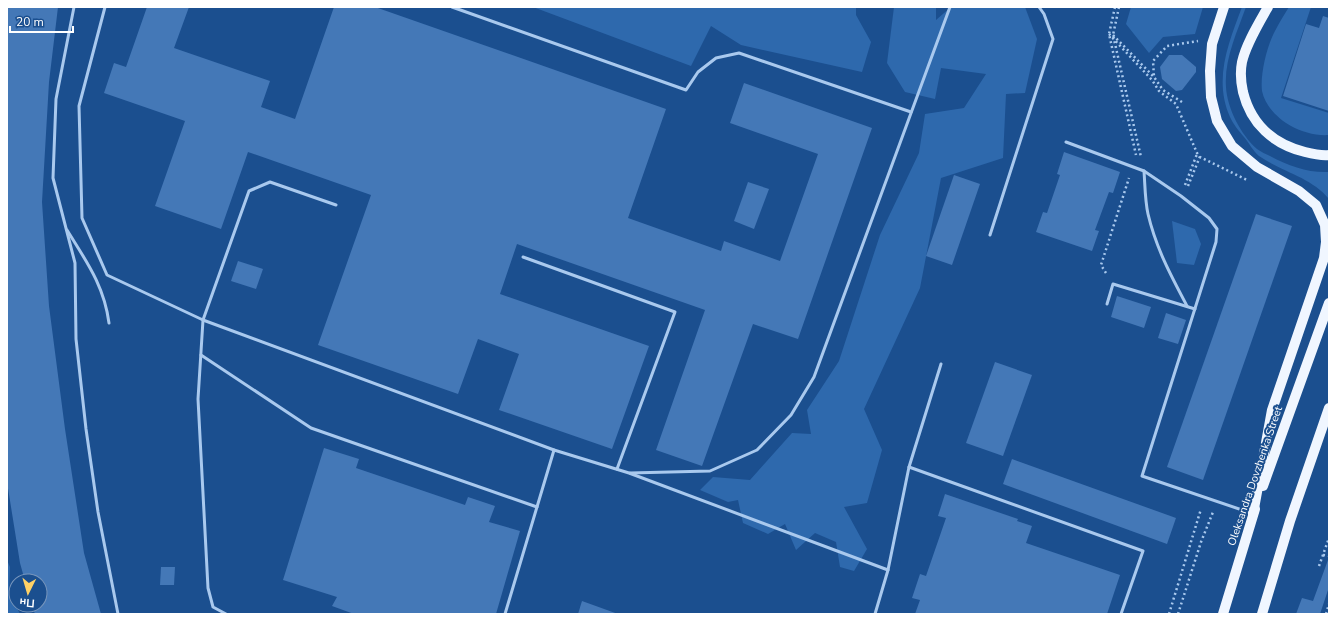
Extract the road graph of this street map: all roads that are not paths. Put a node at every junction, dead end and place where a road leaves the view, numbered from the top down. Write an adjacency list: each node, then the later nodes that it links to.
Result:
1 (74, 7): 13 (lane)
2 (105, 7): 20 (lane)
3 (452, 7): 8 (lane)
4 (950, 7): 8 (lane)
5 (1039, 7): 14 (lane)
6 (1224, 7): 30 (main road)
7 (1268, 7): 10 (main road)
8 (911, 112): 28 (lane)
9 (1066, 142): 11 (lane)
10 (1329, 155)
11 (1144, 171): 18 (lane); 19 (lane)
12 (336, 205): 20 (lane)
13 (65, 227): 21 (lane); 32 (lane)
14 (990, 235)
15 (523, 256): 27 (lane)
16 (1329, 303): 30 (main road, Oleksandra Dovzhenka Street)
17 (1106, 304): 18 (lane)
18 (1187, 306): 19 (lane)
19 (1195, 309): 30 (lane)
20 (203, 320): 22 (lane); 25 (lane)
21 (109, 323)
22 (201, 356): 29 (lane); 33 (lane)
23 (941, 364): 26 (lane)
24 (1329, 408): 38 (main road)
25 (554, 450): 27 (lane); 29 (lane)
26 (909, 467): 31 (lane); 36 (lane)
27 (617, 470): 28 (lane)
28 (629, 473): 31 (lane)
29 (537, 507): 34 (lane)
30 (1253, 514): 37 (main road, Oleksandra Dovzhenka Street)
31 (888, 570): 35 (lane)
32 (118, 614)
33 (226, 614)
34 (505, 614)
35 (875, 614)
36 (1122, 614)
37 (1223, 614)
38 (1262, 614)

